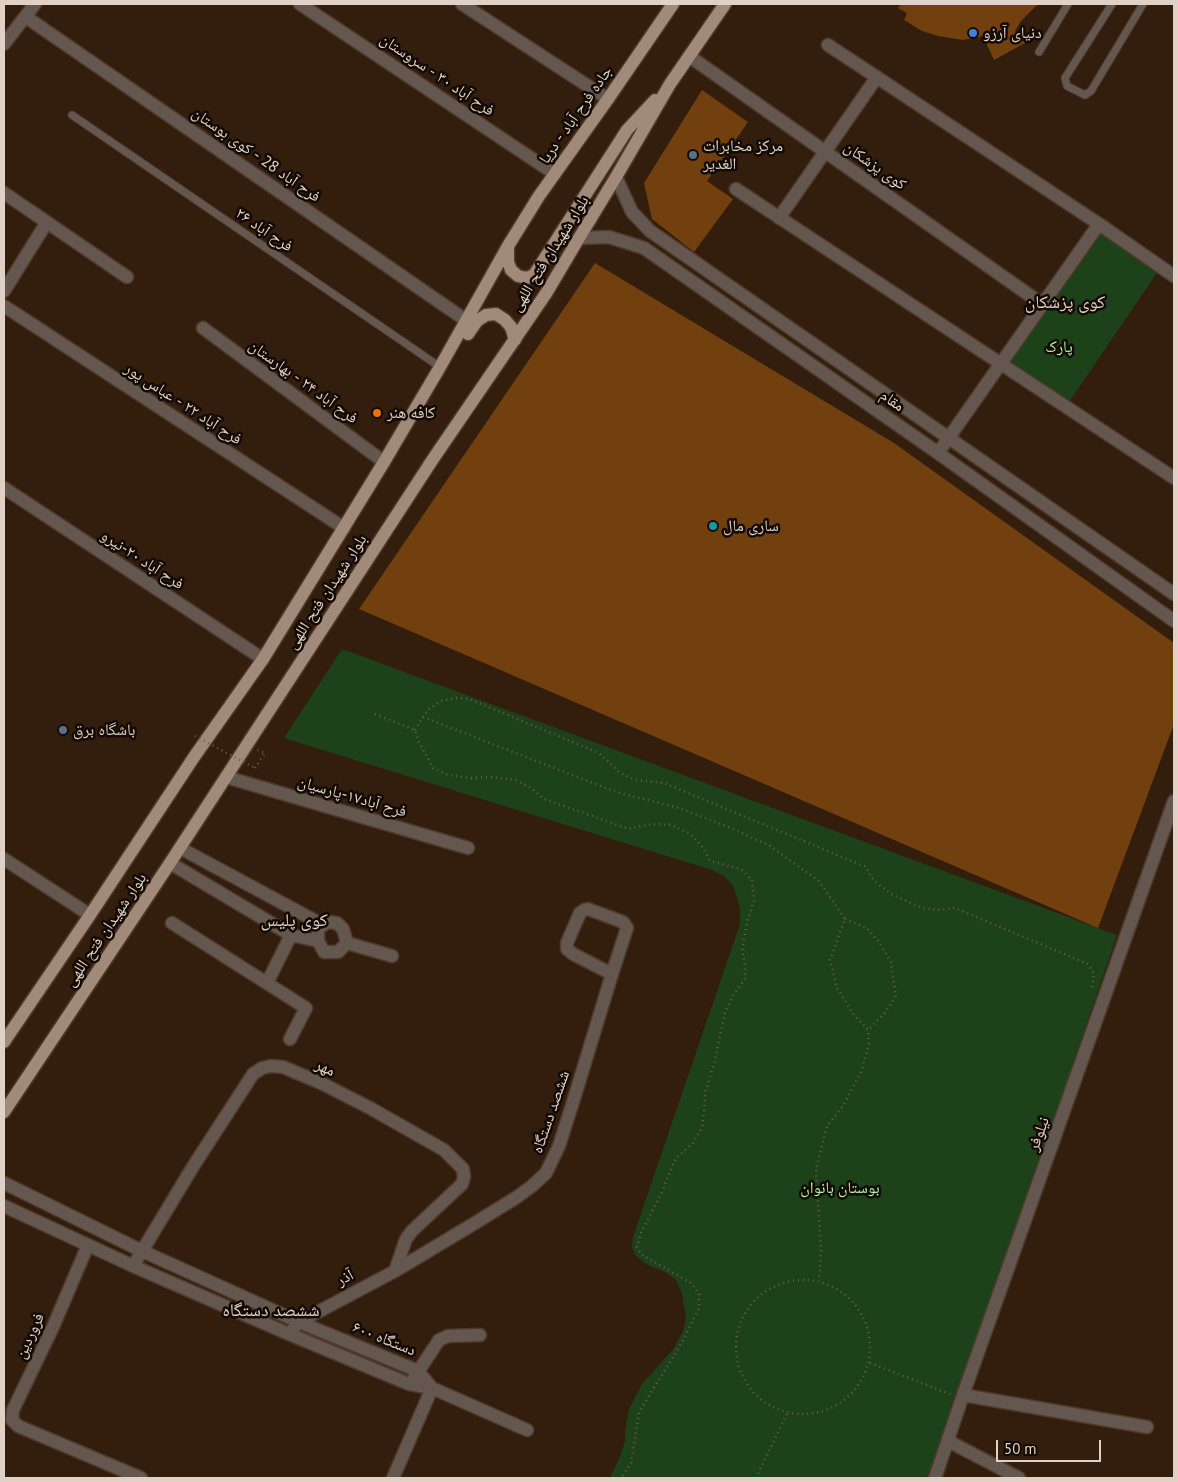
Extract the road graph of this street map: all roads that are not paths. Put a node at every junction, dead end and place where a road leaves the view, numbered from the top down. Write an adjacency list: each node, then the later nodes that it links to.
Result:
1 (35, 4): 9 (street)
2 (300, 4): 19 (street, فرح آباد ۳۰ - سروستان)
3 (462, 4): 16 (street)
4 (673, 4): 16 (main road, جاده فرح آباد - دریا)
5 (725, 4): 13 (main road)
6 (1068, 4): 12 (lane)
7 (1112, 4): 8 (lane)
8 (1143, 4)
9 (26, 17): 10 (street); 33 (street, فرح آباد 28 - کوی بوستان)
10 (4, 44)
11 (828, 45): 14 (street)
12 (1039, 52)
13 (690, 56): 15 (main road); 18 (street, کوی پزشکان)
14 (877, 77): 18 (street); 25 (street)
15 (670, 84): 20 (main road, بلوار شهیدان فتح اللهی); 27 (main road)
16 (608, 99): 19 (main road, جاده فرح آباد - دریا)
17 (72, 115): 37 (lane, فرح آباد ۲۶)
18 (825, 150): 23 (street); 31 (street, کوی پزشکان)
19 (555, 174): 27 (main road, جاده فرح آباد - دریا)
20 (616, 177): 26 (main road, بلوار شهیدان فتح اللهی); 39 (street, مقام)
21 (736, 189): 23 (street)
22 (4, 193): 24 (street)
23 (779, 218): 36 (street)
24 (47, 222): 28 (street); 30 (street)
25 (1099, 224): 29 (street); 31 (street)
26 (579, 238): 35 (main road, بلوار شهیدان فتح اللهی); 40 (street, مقام)
27 (508, 246): 33 (main road, بلوار شهیدان فتح اللهی)
28 (127, 276)
29 (1174, 276)
30 (4, 291)
31 (1042, 304): 36 (street)
32 (4, 306): 44 (street, فرح آباد ۲۲ - عباس پور)
33 (467, 320): 37 (main road, بلوار شهیدان فتح اللهی)
34 (203, 328): 41 (street, فرح آباد ۲۴ - بهارستان)
35 (515, 340): 38 (main road); 48 (main road, بلوار شهیدان فتح اللهی)
36 (1000, 364): 39 (street); 42 (street)
37 (440, 367): 38 (main road, بلوار شهیدان فتح اللهی)
38 (413, 414): 41 (main road, بلوار شهیدان فتح اللهی)
39 (949, 438): 40 (street); 45 (street, مقام)
40 (938, 453): 46 (street, مقام)
41 (384, 462): 44 (main road, بلوار شهیدان فتح اللهی)
42 (1174, 478)
43 (4, 488): 47 (street, فرح آباد ۲۰-نیرو)
44 (344, 528): 47 (main road, بلوار شهیدان فتح اللهی)
45 (1174, 594)
46 (1174, 621)
47 (263, 659): 54 (main road, بلوار شهیدان فتح اللهی)
48 (226, 777): 50 (main road, بلوار شهیدان فتح اللهی); 51 (street, فرح آباد۱۷-پارسیان)
49 (1174, 801): 78 (street, نیلوفر)
50 (180, 848): 53 (main road, بلوار شهیدان فتح اللهی); 56 (street)
51 (468, 848)
52 (4, 859): 54 (street)
53 (170, 863): 57 (street); 65 (main road, بلوار شهیدان فتح اللهی)
54 (90, 915): 64 (main road, بلوار شهیدان فتح اللهی)
55 (172, 923): 62 (street)
56 (323, 925): 58 (street); 59 (street)
57 (292, 934): 58 (street); 62 (street)
58 (318, 940): 59 (street)
59 (347, 943): 60 (street)
60 (392, 956)
61 (612, 974): 61 (street, ششصد دستگاه); 71 (street, ششصد دستگاه)
62 (267, 984): 63 (street)
63 (290, 1039)
64 (4, 1042)
65 (4, 1112)
66 (4, 1183): 69 (street, ۶۰۰ دستگاه)
67 (4, 1206): 68 (street, ۶۰۰ دستگاه)
68 (88, 1245): 70 (street, ۶۰۰ دستگاه); 82 (street, فروردین)
69 (142, 1251): 70 (street, مهر); 71 (street, مهر); 72 (street, ۶۰۰ دستگاه)
70 (133, 1266): 73 (street, ۶۰۰ دستگاه)
71 (395, 1270): 72 (street, آذر)
72 (299, 1322): 73 (street, آذر); 75 (street, ۶۰۰ دستگاه)
73 (289, 1334): 76 (street, ۶۰۰ دستگاه)
74 (480, 1335): 75 (street)
75 (418, 1371): 76 (street); 77 (street, ۶۰۰ دستگاه)
76 (410, 1384): 77 (street, ۶۰۰ دستگاه)
77 (432, 1388): 80 (street); 83 (street)
78 (957, 1395): 79 (street); 81 (street, نیلوفر)
79 (1147, 1427)
80 (527, 1430)
81 (948, 1441): 84 (street, نیلوفر); 85 (street)
82 (141, 1478)
83 (393, 1478)
84 (935, 1478)
85 (1019, 1478)

